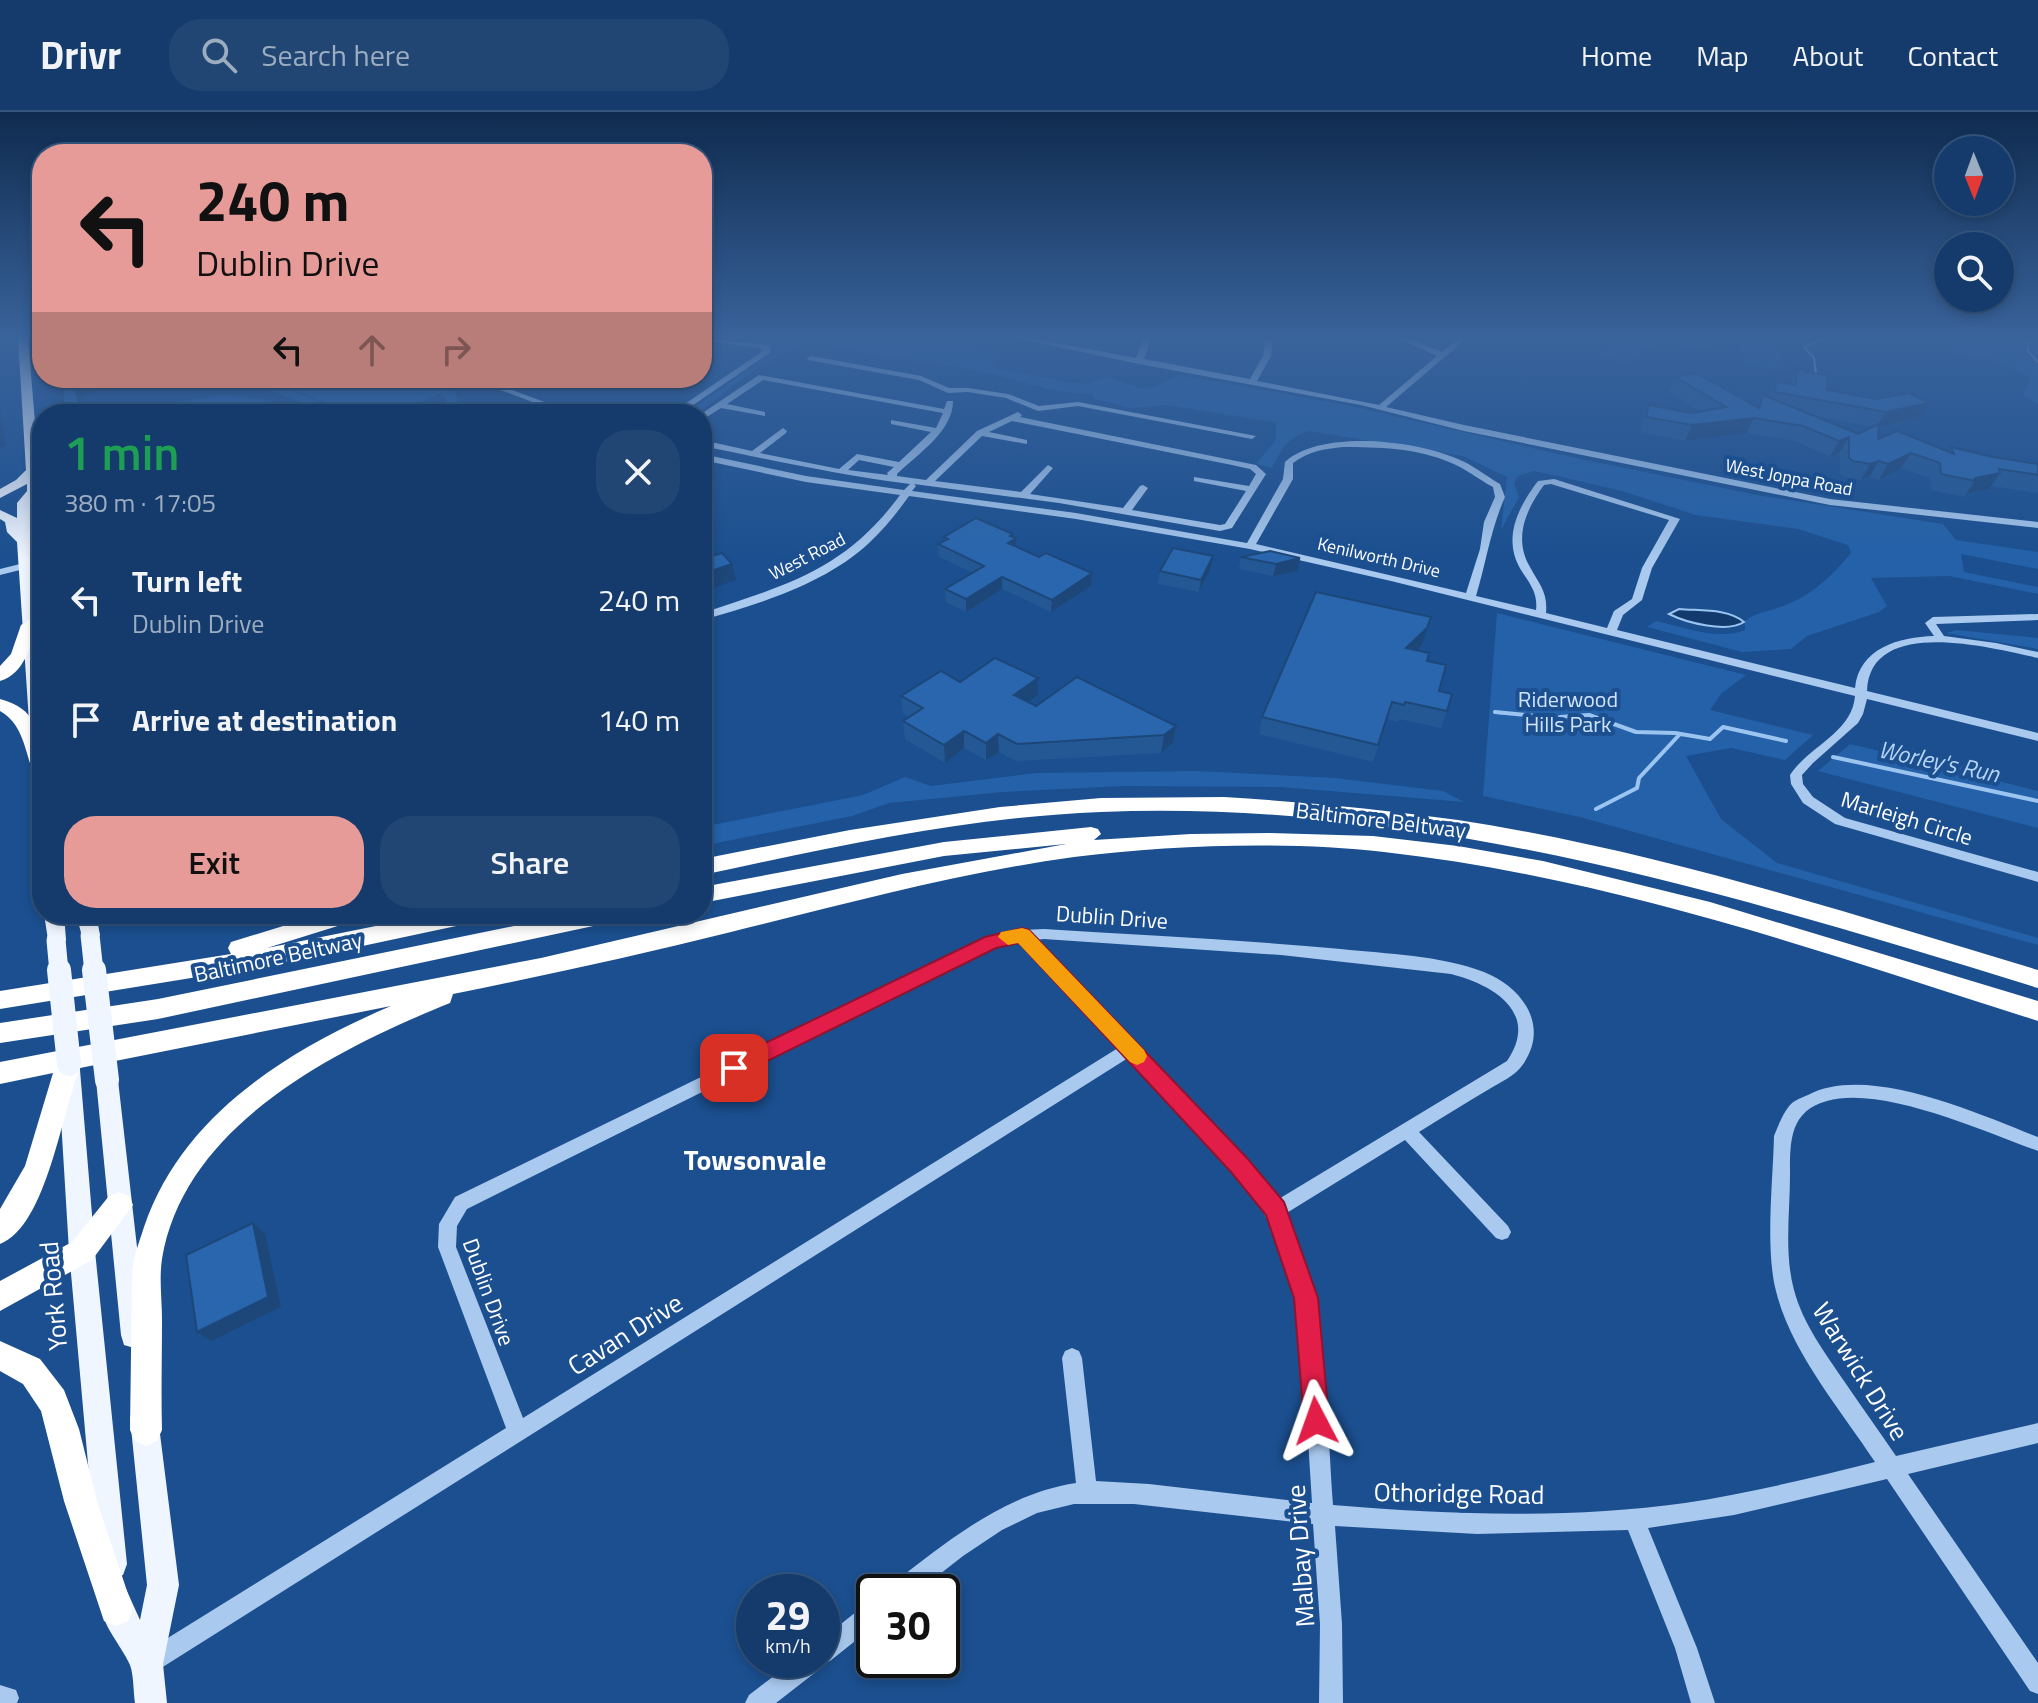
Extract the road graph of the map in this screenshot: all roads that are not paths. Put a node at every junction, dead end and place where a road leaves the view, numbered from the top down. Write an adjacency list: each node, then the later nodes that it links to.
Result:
1 (28, 412): 18 (main road)
2 (753, 412): 7 (street)
3 (949, 412): 11 (street)
4 (1028, 412): 8 (street)
5 (1123, 412): 13 (street)
6 (1402, 412): 39 (street, West Joppa Road)
7 (762, 414)
8 (1011, 418): 12 (street); 28 (street)
9 (894, 422): 11 (street)
10 (783, 431): 16 (street)
11 (937, 431): 19 (street)
12 (980, 433): 14 (street); 26 (street)
13 (1252, 436)
14 (1024, 442)
15 (712, 445): 16 (street)
16 (753, 454): 22 (street)
17 (712, 456): 29 (street, Kenilworth Drive)
18 (32, 457)
19 (900, 465): 22 (street); 23 (street)
20 (1048, 468): 31 (street)
21 (32, 471): 32 (main road)
22 (841, 472): 23 (street)
23 (893, 476): 24 (street)
24 (916, 479): 26 (street); 29 (street, West Road)
25 (1197, 479): 28 (street)
26 (930, 481): 31 (street)
27 (1143, 488): 36 (street)
28 (1252, 489): 38 (street)
29 (906, 493): 40 (street, Kenilworth Drive); 46 (street, West Road)
30 (32, 494): 32 (main road)
31 (1024, 495): 36 (street)
32 (0, 496)
33 (32, 496): 35 (main road)
34 (32, 498): 41 (main road)
35 (0, 504)
36 (1127, 510): 38 (street)
37 (0, 514): 41 (main road)
38 (1179, 520): 40 (street)
39 (2038, 525)
40 (1172, 532): 42 (street, Kenilworth Drive)
41 (23, 541): 43 (main road)
42 (1250, 546): 45 (street, Kenilworth Drive); 45 (street)
43 (24, 566): 44 (street); 49 (main road)
44 (0, 572)
45 (1470, 597): 47 (street, Kenilworth Drive)
46 (712, 613)
47 (1541, 614): 50 (street, Kenilworth Drive); 50 (street)
48 (2038, 617): 51 (street)
49 (29, 625): 52 (main road); 54 (highway)
50 (1611, 632): 55 (street, Kenilworth Drive)
51 (1941, 639): 53 (street); 55 (street)
52 (32, 648)
53 (2038, 655)
54 (0, 676)
55 (1863, 694): 57 (street, Kenilworth Drive); 63 (street, Marleigh Circle)
56 (0, 705): 58 (highway)
57 (2038, 737)
58 (32, 746)
59 (1015, 811): 61 (highway); 62 (highway, Baltimore Beltway); 72 (highway, Baltimore Beltway)
60 (1385, 844): 64 (highway, Baltimore Beltway); 71 (highway); 74 (highway, Baltimore Beltway)
61 (712, 852)
62 (712, 865)
63 (2038, 877)
64 (712, 893)
65 (55, 924): 78 (main road, York Road, bridge)
66 (88, 924): 81 (main road, York Road, bridge)
67 (319, 924): 73 (highway)
68 (427, 924): 73 (highway, Baltimore Beltway)
69 (564, 924): 75 (highway, Baltimore Beltway)
70 (1022, 935): 76 (street, Malbay Drive); 79 (street, Dublin Drive); 90 (street, Dublin Drive)
71 (512, 973): 77 (highway); 89 (highway)
72 (2038, 979)
73 (12, 999)
74 (2038, 1011)
75 (0, 1033)
76 (1130, 1049): 82 (street, Malbay Drive); 90 (street, Cavan Drive)
77 (0, 1073)
78 (66, 1079): 83 (highway); 85 (main road, York Road)
79 (1406, 1130): 82 (street, Dublin Drive); 84 (street)
80 (2038, 1144): 92 (street, Warwick Drive)
81 (119, 1205): 85 (highway); 89 (main road, York Road)
82 (1276, 1210): 94 (street, Malbay Drive)
83 (0, 1231)
84 (1502, 1232)
85 (82, 1251): 86 (highway); 97 (main road, York Road)
86 (0, 1297)
87 (0, 1356): 97 (highway)
88 (1072, 1358): 93 (street)
89 (146, 1430): 100 (main road, York Road)
90 (518, 1432): 100 (street, Cavan Drive)
91 (2038, 1433): 92 (street, Othoridge Road)
92 (1893, 1469): 95 (street, Othoridge Road); 102 (street, Warwick Drive)
93 (1087, 1492): 94 (street, Othoridge Road); 96 (street, Othoridge Road)
94 (1323, 1515): 95 (street, Othoridge Road); 105 (street, Malbay Drive)
95 (1634, 1518): 106 (street)
96 (924, 1574)
97 (116, 1609): 100 (main road, York Road)
98 (856, 1626): 99 (street)
99 (840, 1639)
100 (147, 1664): 103 (main road, York Road)
101 (790, 1678): 104 (street)
102 (2038, 1683)
103 (151, 1703)
104 (757, 1703)
105 (1331, 1703)
106 (1703, 1703)

